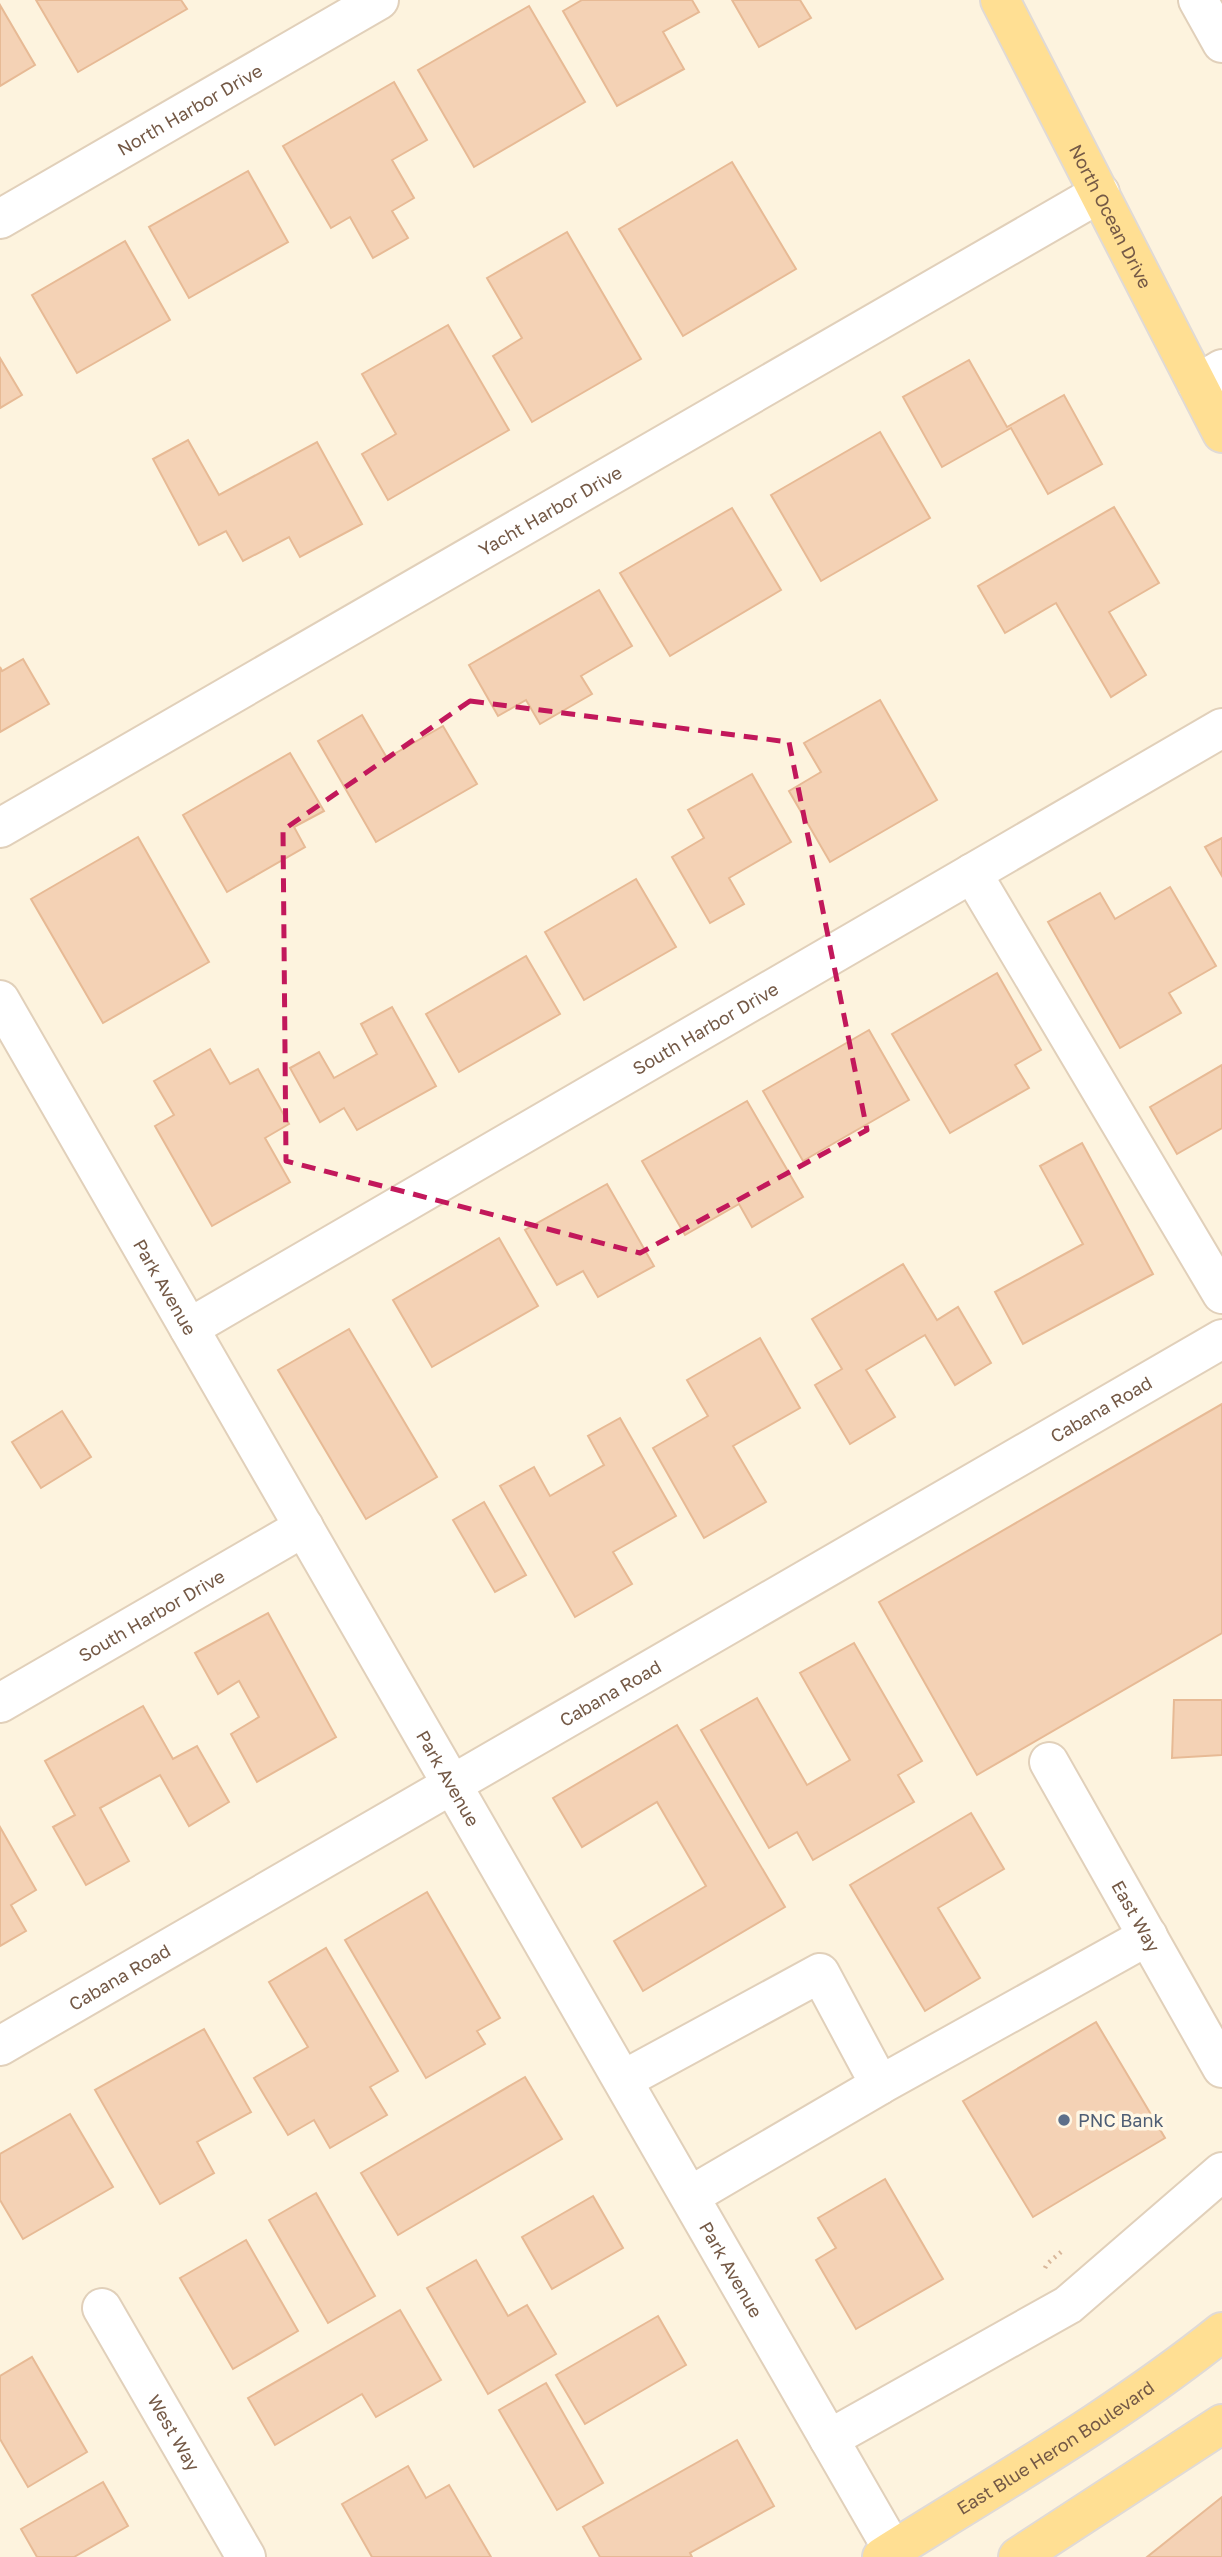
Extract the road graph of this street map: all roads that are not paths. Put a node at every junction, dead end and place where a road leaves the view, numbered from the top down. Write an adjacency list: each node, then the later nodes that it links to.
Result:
1 (379, 0): 6 (street, North Harbor Drive)
2 (1000, 0): 5 (main road, North Ocean Drive)
3 (1198, 0): 4 (street)
4 (1222, 43)
5 (1100, 194): 7 (main road, North Ocean Drive); 10 (street, Yacht Harbor Drive)
6 (0, 219)
7 (1210, 376): 8 (main road, North Ocean Drive)
8 (1222, 433)
9 (1222, 728): 11 (street, South Harbor Drive)
10 (0, 828)
11 (972, 873): 13 (street); 14 (street, South Harbor Drive)
12 (0, 1000): 14 (street, Park Avenue)
13 (1222, 1294)
14 (189, 1328): 16 (street, Park Avenue)
15 (1222, 1339): 19 (street, Cabana Road)
16 (304, 1527): 17 (street, South Harbor Drive); 19 (street, Park Avenue)
17 (0, 1703)
18 (1049, 1762): 20 (street, East Way)
19 (453, 1785): 21 (street, Cabana Road); 23 (street, Park Avenue)
20 (1148, 1936): 22 (street, East Way); 24 (street)
21 (0, 2046)
22 (1222, 2068)
23 (623, 2080): 24 (street); 26 (street, Park Avenue)
24 (880, 2085): 26 (street)
25 (1222, 2172): 30 (street)
26 (690, 2196): 30 (street, Park Avenue)
27 (102, 2308): 32 (street, West Way)
28 (1222, 2332): 31 (main road, East Blue Heron Boulevard)
29 (1222, 2424): 33 (main road)
30 (829, 2439): 31 (street, Park Avenue)
31 (891, 2555)
32 (246, 2557)
33 (1018, 2557)

